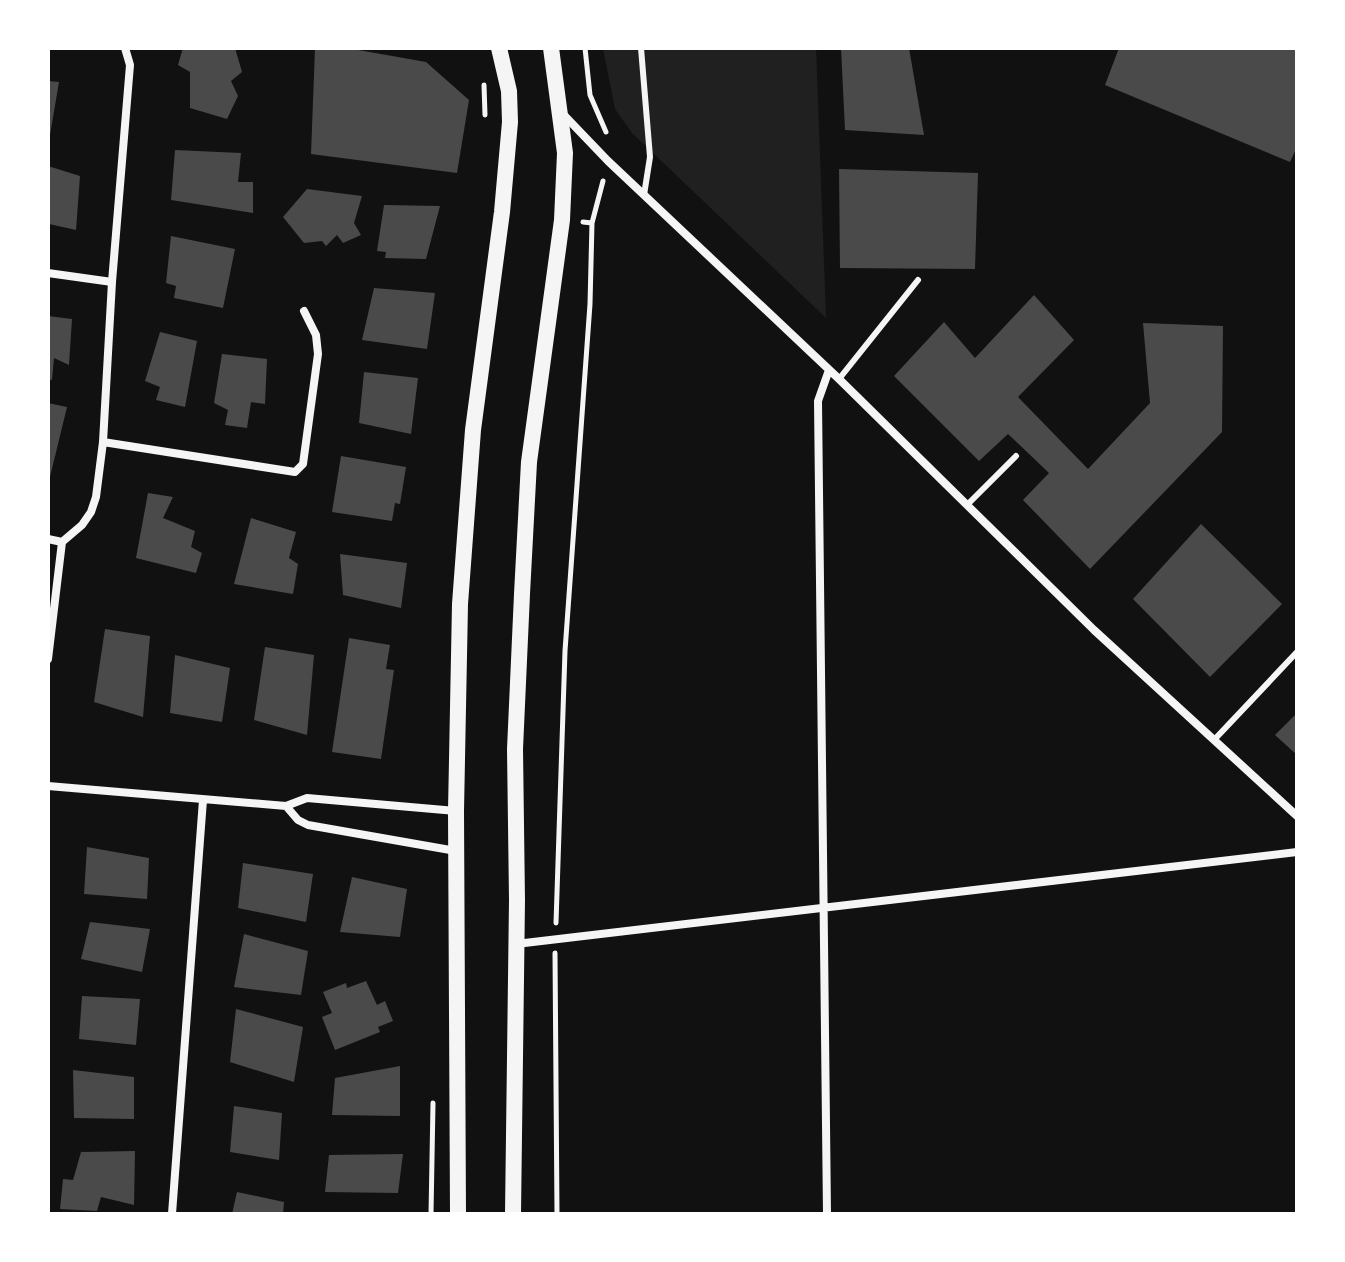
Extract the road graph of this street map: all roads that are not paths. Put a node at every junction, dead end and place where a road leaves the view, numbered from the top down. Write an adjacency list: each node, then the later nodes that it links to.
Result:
1 (125, 48): 9 (street)
2 (499, 48): 24 (main road)
3 (551, 48): 5 (main road)
4 (641, 48): 6 (lane)
5 (561, 111): 6 (street); 29 (main road)
6 (644, 195): 11 (street)
7 (48, 273): 9 (street)
8 (918, 280): 12 (lane)
9 (112, 282): 13 (street)
10 (304, 311): 13 (street)
11 (829, 370): 12 (street); 28 (street)
12 (839, 379): 15 (street)
13 (103, 442): 17 (street)
14 (1016, 456): 15 (lane)
15 (967, 505): 20 (street)
16 (48, 539): 17 (street)
17 (62, 542): 19 (street)
18 (1297, 652): 20 (lane)
19 (48, 659)
20 (1214, 740): 25 (street)
21 (48, 786): 22 (street)
22 (203, 800): 23 (street); 30 (street)
23 (286, 806): 24 (street); 26 (street)
24 (456, 811): 26 (main road)
25 (1297, 816)
26 (456, 851): 31 (main road)
27 (1297, 852): 28 (street)
28 (824, 908): 29 (street); 33 (street)
29 (515, 944): 32 (main road)
30 (172, 1214)
31 (458, 1214)
32 (513, 1214)
33 (827, 1214)

